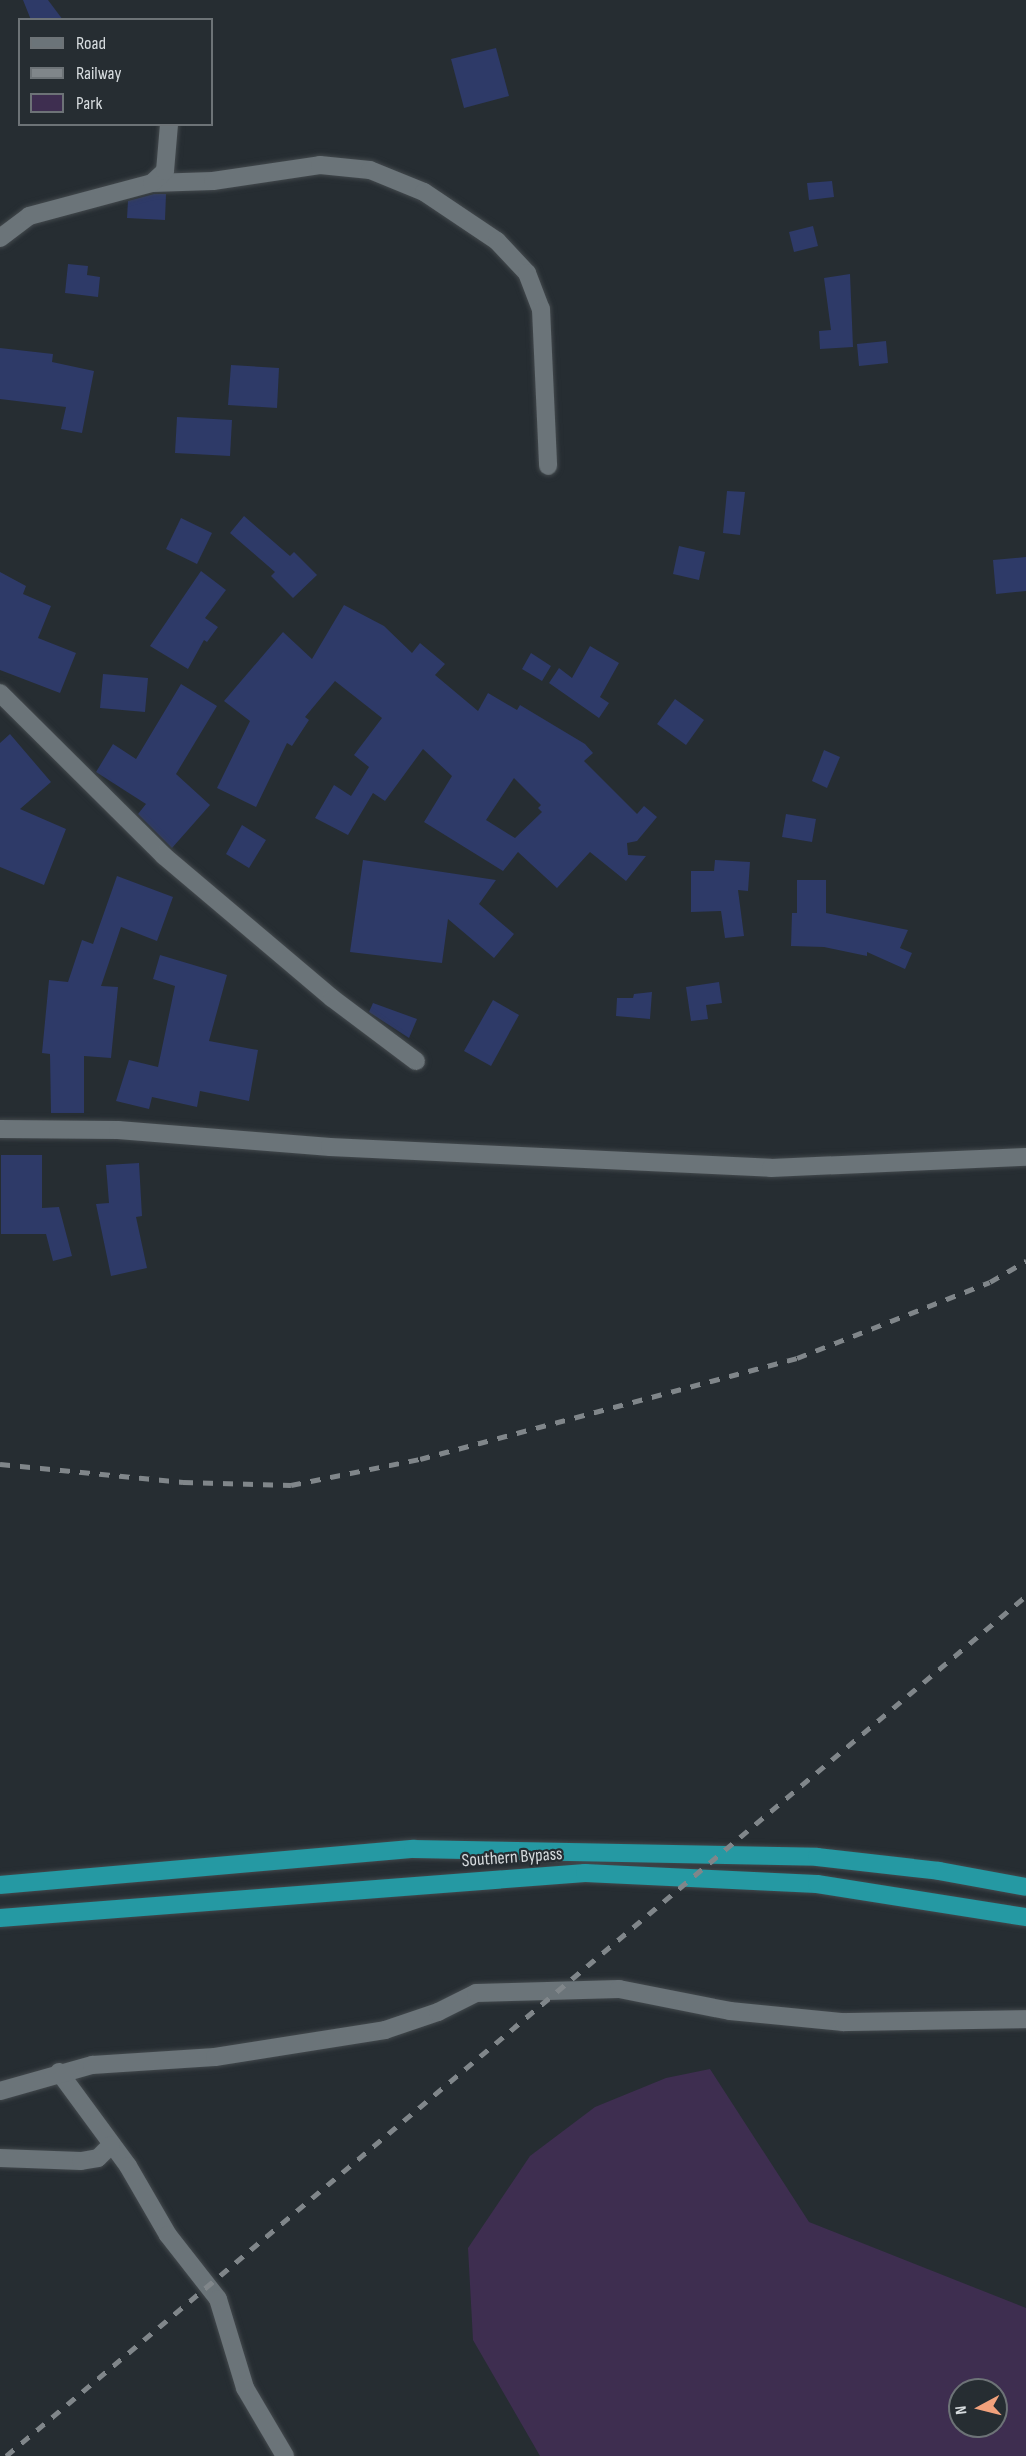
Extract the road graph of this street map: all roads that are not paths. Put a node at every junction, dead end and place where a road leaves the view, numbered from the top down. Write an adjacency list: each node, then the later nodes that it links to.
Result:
1 (169, 126): 2 (street)
2 (152, 183): 3 (street); 4 (street)
3 (0, 238)
4 (548, 466)
5 (0, 693): 6 (street)
6 (416, 1061)
7 (0, 1129): 8 (street)
8 (1026, 1157)
9 (0, 1886): 10 (highway, Southern Bypass)
10 (1026, 1887)
11 (1026, 1917): 12 (highway, Southern Bypass)
12 (0, 1918)
13 (1026, 2019): 14 (street)
14 (59, 2072): 15 (street); 16 (street)
15 (0, 2091)
16 (111, 2145): 17 (street); 18 (street)
17 (0, 2158)
18 (285, 2456)

